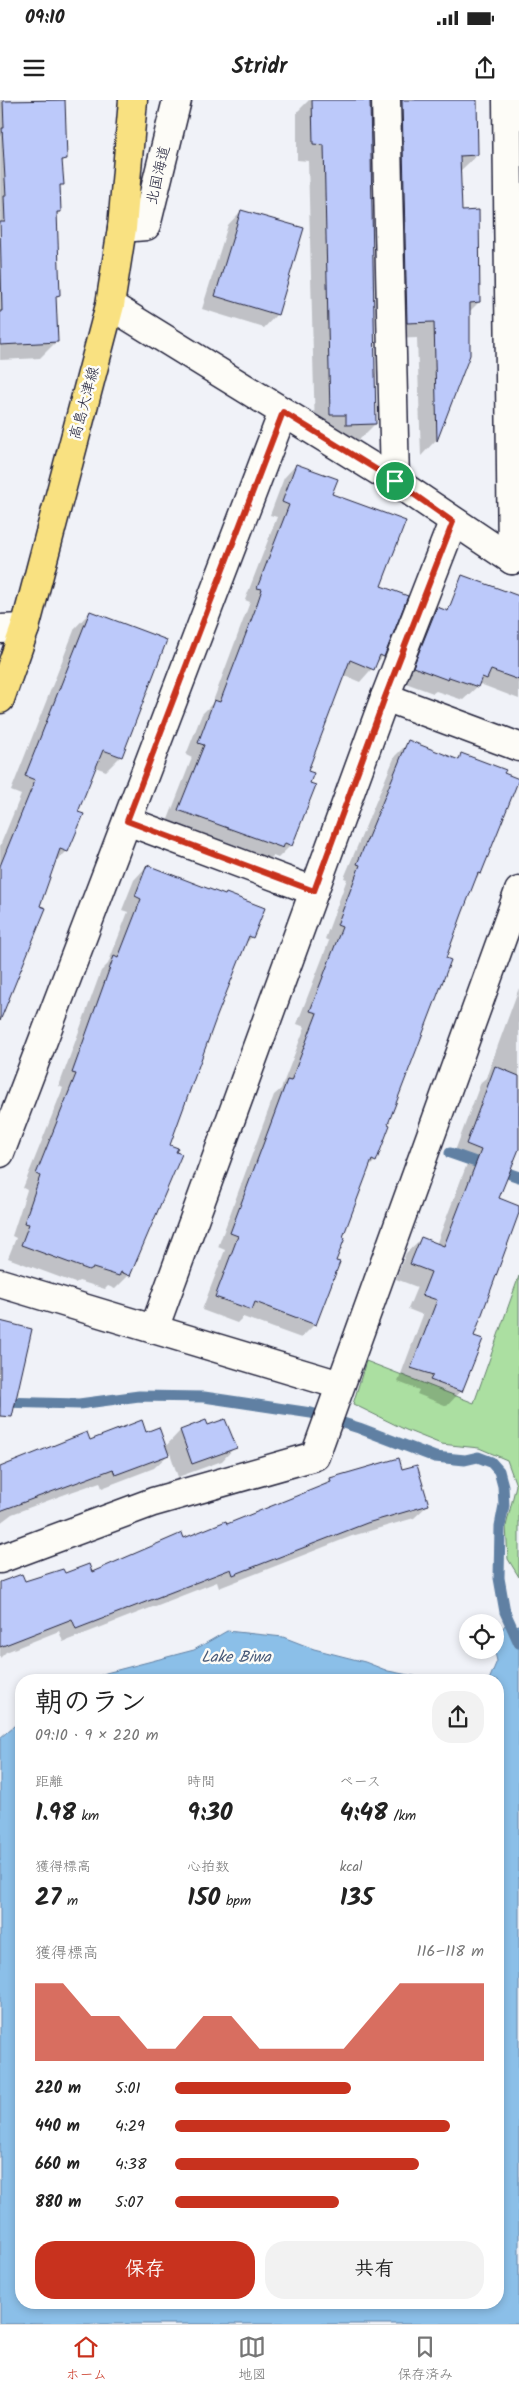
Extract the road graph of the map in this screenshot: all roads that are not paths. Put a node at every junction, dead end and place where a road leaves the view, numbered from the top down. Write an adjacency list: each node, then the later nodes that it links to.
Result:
1 (132, 100): 5 (main road, 高島大津線)
2 (177, 100): 5 (street, 北国海道)
3 (386, 100): 8 (street)
4 (507, 100): 9 (street)
5 (122, 228): 6 (main road, 高島大津線)
6 (110, 305): 7 (street); 10 (main road, 高島大津線)
7 (283, 412): 8 (street); 14 (street)
8 (395, 481): 9 (street)
9 (453, 522): 11 (street)
10 (12, 628): 12 (main road, 高島大津線)
11 (385, 697): 13 (street); 15 (street)
12 (0, 699)
13 (519, 747)
14 (127, 821): 15 (street); 17 (street)
15 (314, 891): 19 (street)
16 (519, 892): 20 (street)
17 (0, 1153)
18 (0, 1282): 19 (street)
19 (154, 1329): 20 (street)
20 (338, 1390): 21 (street)
21 (0, 1559)

